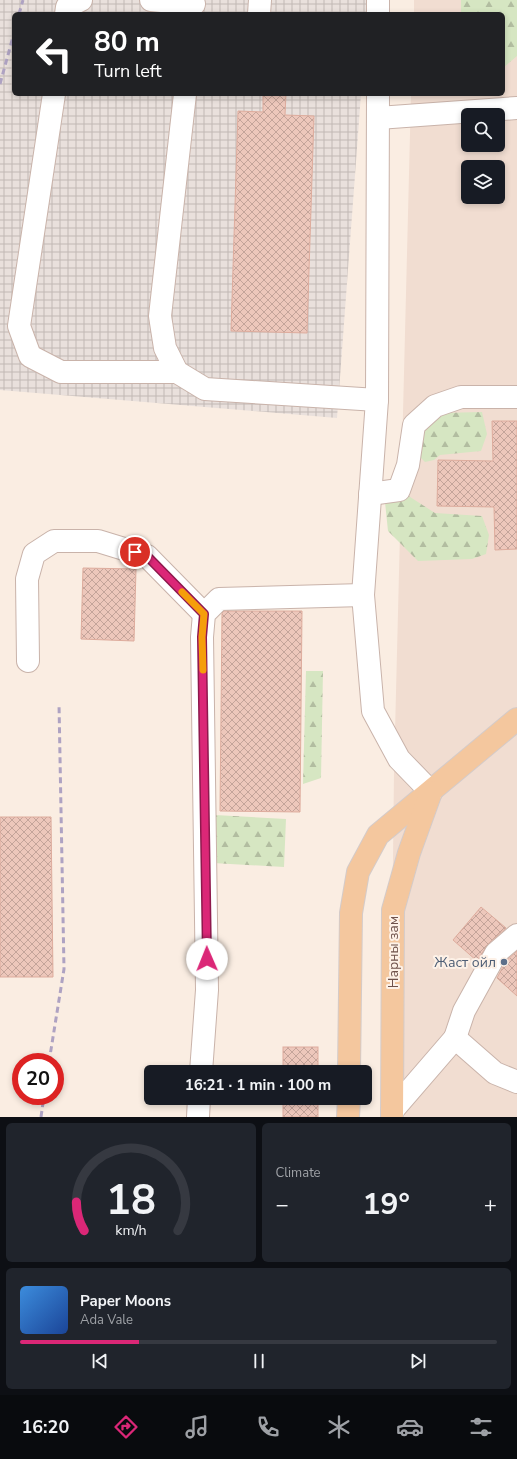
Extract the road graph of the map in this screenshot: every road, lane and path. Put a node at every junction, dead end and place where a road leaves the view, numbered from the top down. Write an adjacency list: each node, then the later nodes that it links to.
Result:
1 (81, 0): 6 (lane)
2 (151, 0): 5 (lane)
3 (260, 0): 7 (lane)
4 (378, 0): 8 (lane)
5 (194, 6)
6 (66, 12)
7 (260, 12)
8 (378, 12)
9 (54, 96): 14 (lane)
10 (185, 96): 14 (lane)
11 (378, 96): 13 (lane)
12 (517, 108): 13 (lane)
13 (378, 118): 16 (lane)
14 (177, 372): 16 (lane)
15 (517, 397): 17 (lane)
16 (377, 400): 17 (lane)
17 (370, 494): 18 (lane)
18 (363, 595): 19 (lane); 22 (lane)
19 (204, 614): 20 (lane); 25 (lane)
20 (28, 661)
21 (517, 719): 22 (main road, Нарны зам)
22 (431, 792): 26 (main road, Нарны зам); 30 (main road, Нарны зам)
23 (517, 935): 24 (lane)
24 (455, 1038): 27 (lane); 30 (lane)
25 (202, 1065)
26 (349, 1065)
27 (517, 1082)
28 (199, 1105): 31 (lane)
29 (349, 1105): 32 (main road)
30 (392, 1114)
31 (198, 1117)
32 (348, 1117)

